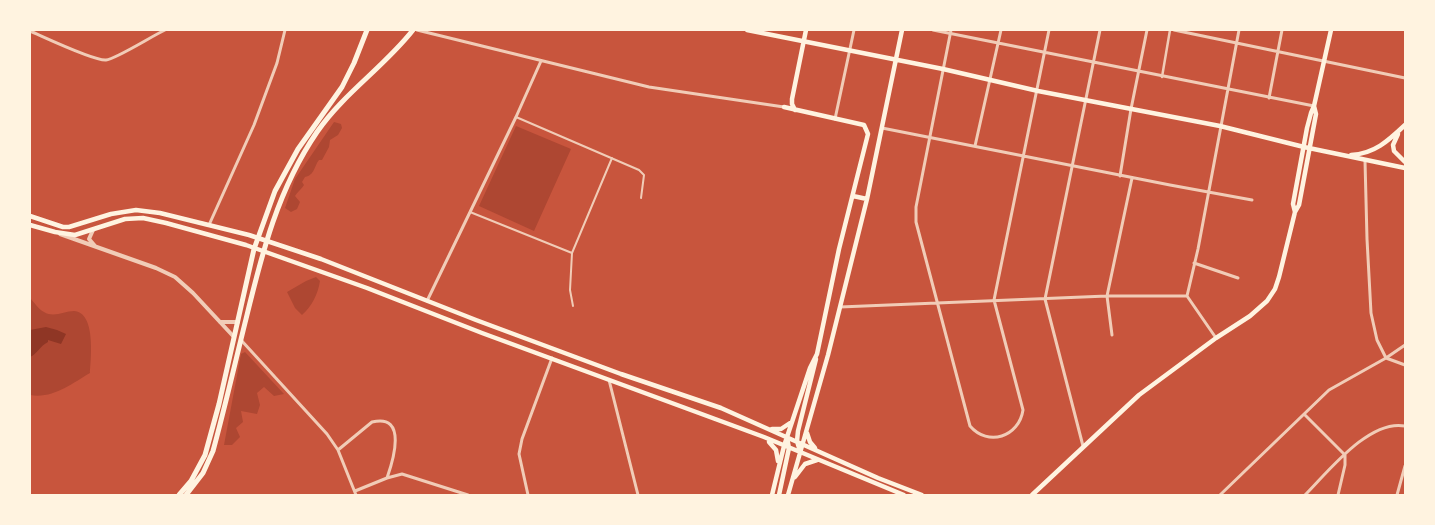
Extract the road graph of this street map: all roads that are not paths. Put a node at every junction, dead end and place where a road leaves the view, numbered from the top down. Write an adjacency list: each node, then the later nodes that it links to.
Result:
1 (30, 30): 24 (street)
2 (165, 30): 24 (street)
3 (286, 30): 78 (street)
4 (368, 30): 40 (main road)
5 (413, 30): 43 (main road)
6 (417, 30): 31 (street)
7 (747, 30): 21 (main road)
8 (806, 30): 25 (main road)
9 (854, 30): 28 (street)
10 (902, 30): 32 (main road)
11 (933, 30): 23 (street)
12 (1001, 30): 27 (street)
13 (1049, 30): 30 (street)
14 (1100, 30): 34 (street)
15 (1147, 30): 36 (street)
16 (1170, 30): 37 (street)
17 (1174, 30): 26 (street)
18 (1238, 30): 26 (street)
19 (1282, 30): 29 (street)
20 (1332, 30): 33 (main road)
21 (755, 31): 25 (main road)
22 (148, 32): 24 (street)
23 (950, 32): 27 (street); 35 (street)
24 (150, 37)
25 (803, 42): 28 (main road); 45 (main road)
26 (1236, 43): 29 (street); 41 (street)
27 (998, 44): 30 (street); 39 (street)
28 (850, 51): 32 (main road); 52 (street)
29 (1278, 52): 33 (street); 44 (street)
30 (1045, 53): 34 (street); 42 (street)
31 (541, 61): 48 (street); 51 (street)
32 (896, 61): 35 (main road); 55 (main road)
33 (1325, 61): 38 (street); 47 (main road)
34 (1093, 63): 36 (street); 46 (street)
35 (943, 69): 39 (main road); 56 (street)
36 (1138, 72): 37 (street); 49 (street)
37 (1162, 76): 41 (street)
38 (1405, 78)
39 (989, 80): 42 (main road); 57 (street)
40 (342, 87): 43 (main road); 81 (main road)
41 (1227, 89): 44 (street); 53 (street)
42 (1038, 91): 46 (main road); 61 (street)
43 (349, 94): 82 (main road)
44 (1269, 98): 47 (street)
45 (792, 99): 48 (main road); 50 (main road)
46 (1085, 100): 49 (main road); 65 (street)
47 (1314, 106): 58 (main road); 59 (main road)
48 (784, 108): 50 (main road)
49 (1131, 109): 53 (main road); 67 (street)
50 (795, 110): 52 (main road)
51 (516, 117): 62 (lane); 74 (street)
52 (835, 119): 70 (main road)
53 (1220, 126): 58 (main road); 69 (street)
54 (1404, 126): 60 (main road); 64 (main road)
55 (882, 128): 56 (street); 72 (main road)
56 (930, 137): 57 (street); 94 (street)
57 (975, 146): 61 (street)
58 (1304, 147): 59 (main road); 75 (main road)
59 (1310, 148): 60 (main road); 75 (main road)
60 (1347, 155): 63 (main road)
61 (1024, 156): 65 (street); 92 (street)
62 (612, 158): 71 (lane); 86 (lane)
63 (1366, 161): 66 (main road); 106 (street)
64 (1405, 162)
65 (1072, 166): 67 (street); 91 (street)
66 (1405, 168)
67 (1120, 176): 68 (street)
68 (1132, 178): 69 (street); 89 (street)
69 (1208, 192): 73 (street); 87 (street)
70 (853, 196): 72 (main road); 104 (main road)
71 (642, 198)
72 (867, 199): 96 (main road)
73 (1252, 200)
74 (470, 212): 86 (lane); 93 (street)
75 (1295, 212): 101 (main road)
76 (30, 216): 78 (main road)
77 (30, 225): 80 (main road)
78 (209, 225): 81 (main road)
79 (93, 230): 80 (main road); 83 (street); 84 (main road)
80 (55, 232): 83 (street)
81 (257, 238): 82 (main road); 84 (main road)
82 (266, 241): 85 (main road); 93 (main road)
83 (96, 248): 97 (street)
84 (254, 249): 85 (main road); 98 (main road)
85 (262, 251): 102 (main road); 105 (main road)
86 (572, 253): 95 (lane)
87 (1194, 263): 88 (street); 90 (street)
88 (1238, 278)
89 (1107, 296): 90 (street); 91 (street); 99 (street)
90 (1187, 296): 101 (street)
91 (1045, 299): 92 (street); 118 (street)
92 (994, 300): 94 (street); 94 (street)
93 (427, 301): 112 (main road)
94 (936, 304): 96 (street)
95 (573, 306)
96 (839, 307): 113 (main road)
97 (220, 322): 98 (street); 100 (street)
98 (238, 322): 100 (main road)
99 (1112, 335)
100 (234, 337): 128 (main road)
101 (1216, 338): 118 (main road)
102 (241, 340): 119 (street); 128 (main road)
103 (1405, 345): 106 (street)
104 (817, 354): 110 (main road); 116 (main road)
105 (552, 358): 108 (main road); 132 (street)
106 (1386, 358): 107 (street); 109 (street)
107 (1405, 365)
108 (609, 380): 115 (main road); 133 (street)
109 (1304, 414): 122 (street); 140 (street)
110 (791, 422): 112 (main road); 114 (main road)
111 (1405, 426): 122 (street)
112 (771, 430): 114 (main road)
113 (807, 432): 116 (main road); 120 (main road)
114 (787, 436): 116 (main road); 117 (main road)
115 (764, 437): 117 (main road); 125 (main road)
116 (799, 443): 117 (main road); 120 (main road); 121 (main road)
117 (787, 446): 121 (main road); 125 (main road); 135 (main road)
118 (1083, 446): 139 (main road)
119 (338, 450): 126 (street); 129 (street)
120 (820, 451): 138 (main road)
121 (800, 452): 123 (main road); 127 (main road)
122 (1345, 455): 141 (street); 142 (street)
123 (820, 461): 127 (main road); 137 (main road)
124 (1405, 466): 143 (street)
125 (778, 468): 134 (main road)
126 (387, 478): 129 (street); 131 (street)
127 (792, 482): 136 (main road)
128 (185, 493): 130 (main road)
129 (356, 493)
130 (179, 495)
131 (468, 495)
132 (528, 495)
133 (638, 495)
134 (772, 495)
135 (779, 495)
136 (788, 495)
137 (904, 495)
138 (922, 495)
139 (1032, 495)
140 (1220, 495)
141 (1305, 495)
142 (1338, 495)
143 (1397, 495)

